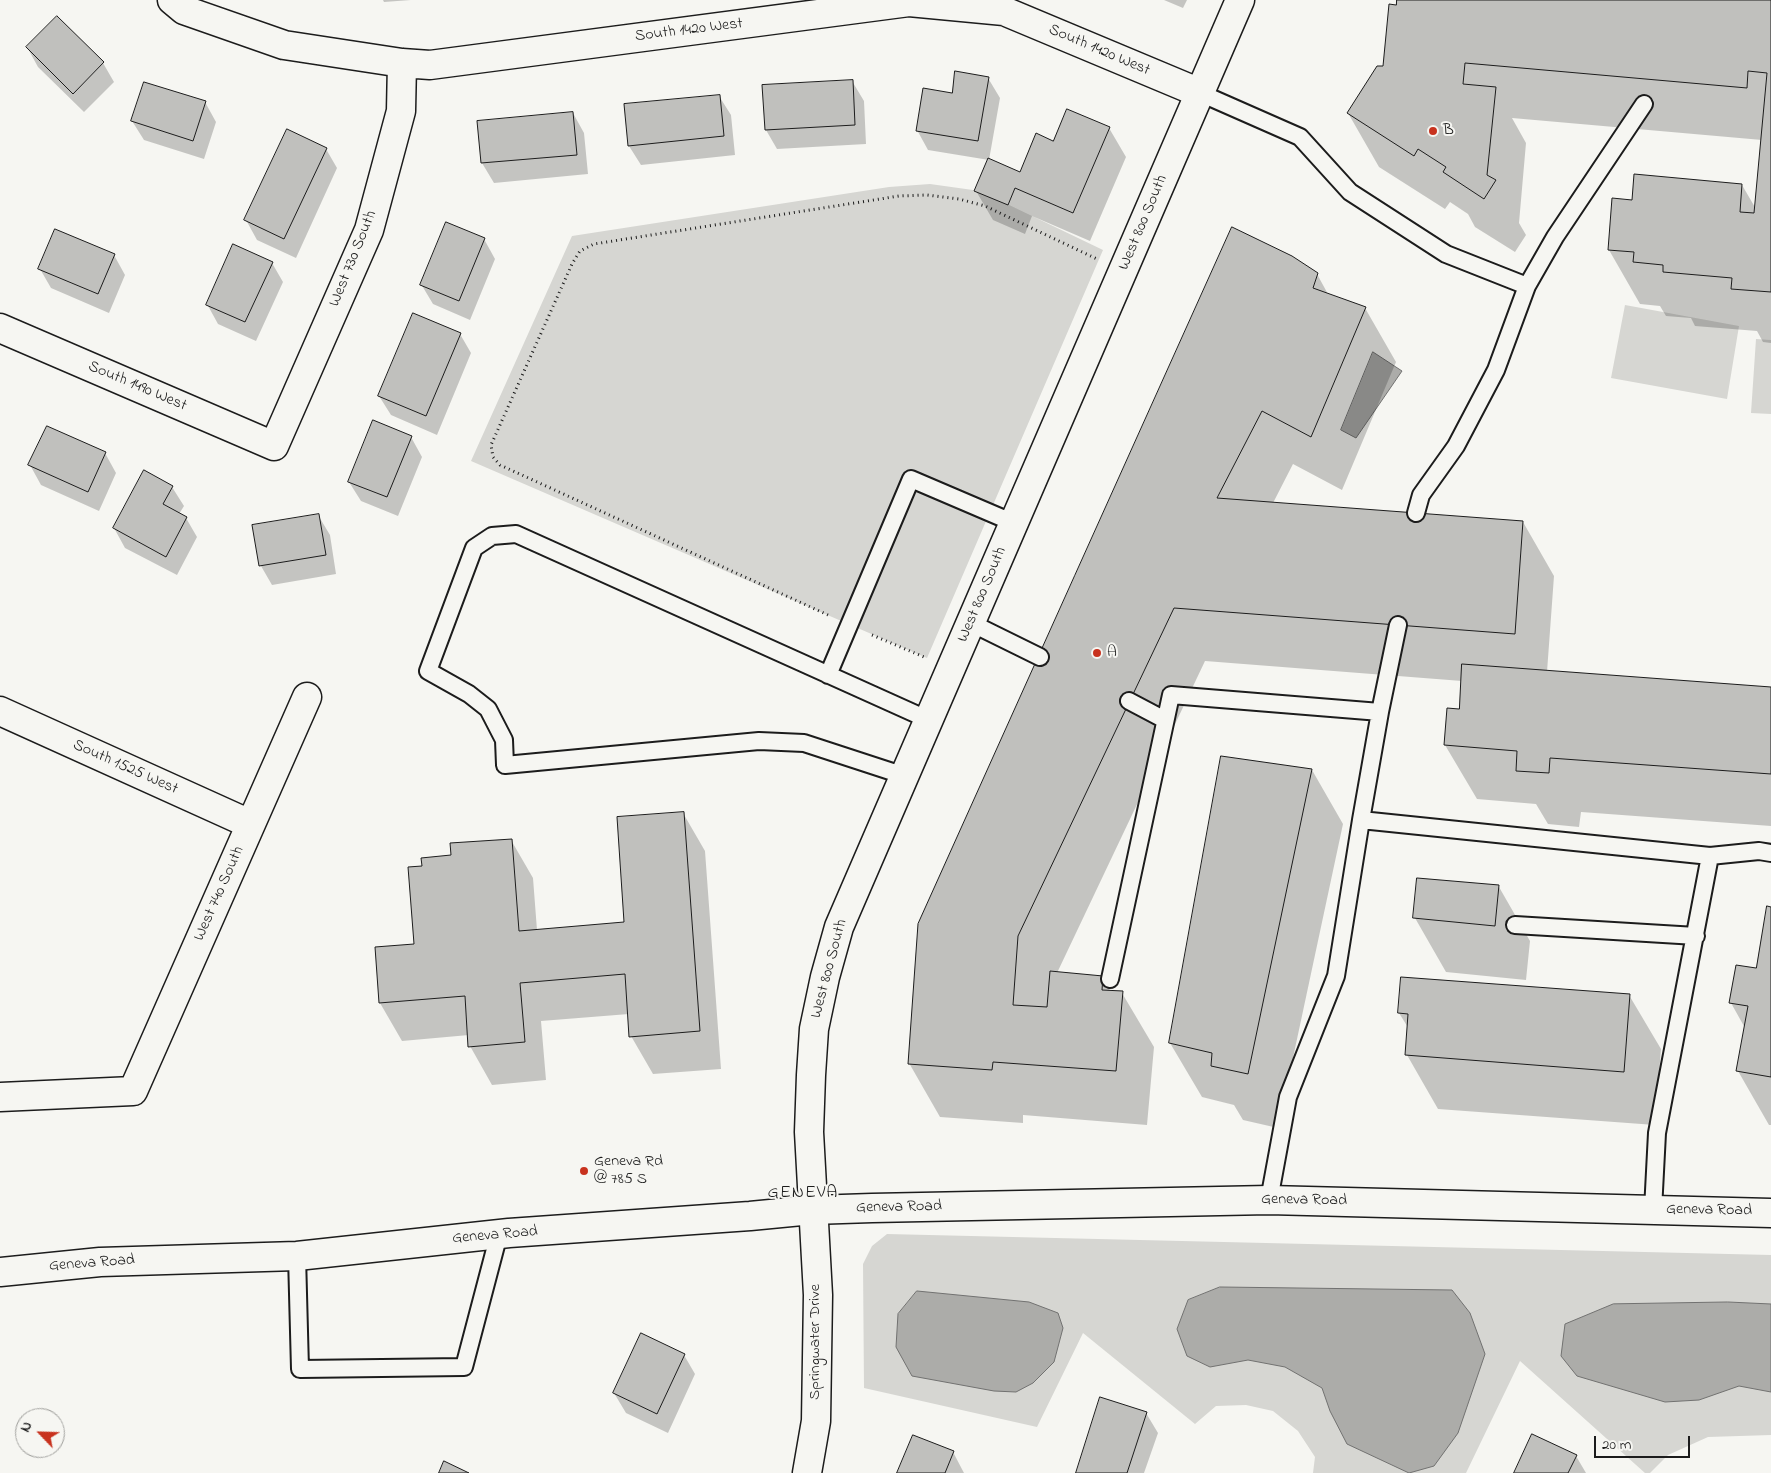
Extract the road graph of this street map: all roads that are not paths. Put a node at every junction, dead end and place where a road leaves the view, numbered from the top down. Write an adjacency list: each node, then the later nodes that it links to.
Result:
1 (172, 0): 3 (street, South 1420 West)
2 (1240, 0): 4 (street, West 800 South)
3 (402, 63): 4 (street, South 1420 West); 8 (street, West 730 South)
4 (1200, 93): 6 (lane); 10 (street, West 800 South)
5 (1644, 104): 6 (lane)
6 (1527, 286): 9 (lane)
7 (0, 328): 8 (street, South 1490 West)
8 (274, 446)
9 (1416, 512)
10 (1014, 522): 11 (street, West 800 South); 14 (lane)
11 (971, 623): 13 (lane); 19 (street, West 800 South)
12 (1398, 625): 18 (lane)
13 (1040, 657)
14 (828, 675): 19 (lane); 21 (lane)
15 (306, 697): 23 (street, West 740 South)
16 (1129, 701): 20 (lane)
17 (0, 711): 23 (street, South 1525 West)
18 (1380, 712): 20 (lane); 22 (lane)
19 (928, 720): 21 (street, West 800 South)
20 (1165, 720): 28 (lane)
21 (905, 776): 31 (street, West 800 South)
22 (1361, 820): 25 (lane); 30 (lane)
23 (250, 824): 29 (street, West 740 South)
24 (1771, 853): 25 (lane)
25 (1710, 856): 27 (lane)
26 (1515, 925): 27 (lane)
27 (1696, 936): 32 (lane)
28 (1110, 979)
29 (0, 1097)
30 (1269, 1200): 31 (street, Geneva Road); 32 (street, Geneva Road)
31 (812, 1210): 34 (street, Geneva Road); 37 (street, Springwater Drive)
32 (1653, 1210): 33 (street, Geneva Road)
33 (1771, 1213)
34 (499, 1234): 35 (street, Geneva Road); 35 (lane)
35 (297, 1256): 36 (street, Geneva Road)
36 (0, 1272)
37 (807, 1473)

